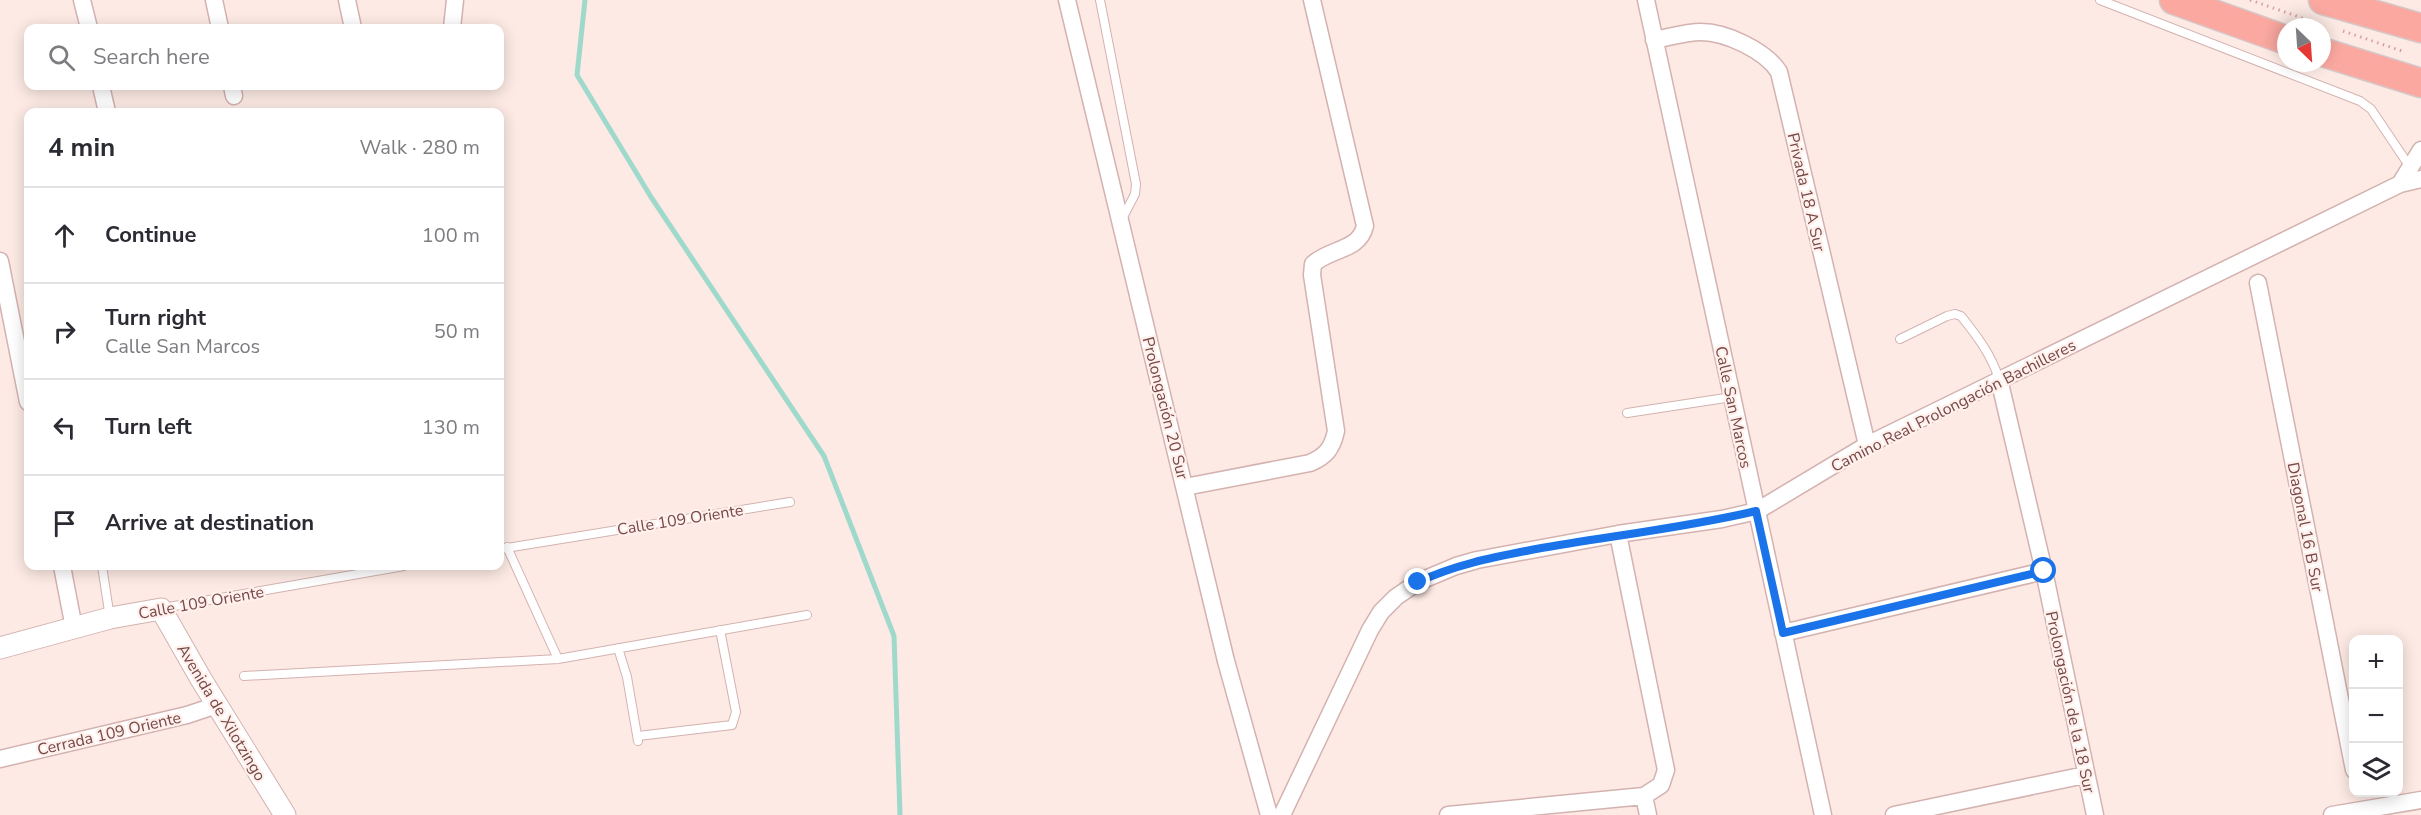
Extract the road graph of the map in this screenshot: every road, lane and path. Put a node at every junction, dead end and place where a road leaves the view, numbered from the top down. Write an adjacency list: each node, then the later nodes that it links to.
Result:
1 (82, 0): 12 (street)
2 (214, 0): 13 (street)
3 (347, 0): 14 (street)
4 (455, 0): 15 (street)
5 (1067, 0): 25 (street, Prolongación 20 Sur)
6 (1100, 0): 25 (lane)
7 (1312, 0): 35 (street)
8 (1646, 0): 18 (street, Calle San Marcos)
9 (2100, 0): 24 (lane)
10 (2174, 0): 17 (highway)
11 (2323, 0): 16 (highway)
12 (87, 24)
13 (219, 24)
14 (352, 24)
15 (452, 24)
16 (2421, 28)
17 (2277, 37)
18 (1654, 40): 32 (street, Calle San Marcos); 34 (street, Privada 18 A Sur)
19 (2331, 55): 20 (highway)
20 (2421, 83)
21 (102, 90): 22 (street)
22 (106, 108)
23 (2421, 150): 24 (street)
24 (2416, 173): 30 (street, Camino Real Prolongación Bachilleres)
25 (1121, 221): 35 (street, Prolongación 20 Sur)
26 (0, 261): 28 (street)
27 (2258, 283): 56 (street, Diagonal 16 B Sur)
28 (7, 334): 31 (street)
29 (1900, 339): 30 (lane)
30 (1999, 379): 34 (street, Camino Real Prolongación Bachilleres); 44 (street, Prolongación de la 18 Sur)
31 (24, 389)
32 (1732, 398): 33 (lane); 37 (street, Calle San Marcos)
33 (1627, 413)
34 (1867, 445): 37 (street, Camino Real Prolongación Bachilleres)
35 (1185, 487): 63 (street, Prolongación 20 Sur)
36 (790, 502): 39 (lane, Calle 109 Oriente)
37 (1756, 511): 38 (street, Camino Real Prolongación Bachilleres); 50 (street, Calle San Marcos)
38 (1618, 534): 59 (street); 64 (street, Camino Real Prolongación Bachilleres)
39 (504, 548)
40 (504, 550): 53 (lane)
41 (63, 570): 48 (street)
42 (103, 570): 47 (lane)
43 (381, 570): 45 (lane, Calle 109 Oriente)
44 (2044, 571): 50 (street); 58 (street, Prolongación de la 18 Sur)
45 (161, 609): 47 (street, Calle 109 Oriente); 55 (street, Avenida de Xilotzingo)
46 (807, 615): 49 (lane)
47 (110, 618): 48 (street, Calle 109 Oriente)
48 (74, 628): 51 (street, Calle 109 Oriente)
49 (720, 630): 52 (lane); 52 (lane)
50 (1783, 633): 67 (street, Calle San Marcos)
51 (0, 648)
52 (618, 648): 53 (lane)
53 (558, 659): 54 (lane)
54 (244, 675)
55 (217, 705): 57 (street, Cerrada 109 Oriente); 62 (street, Avenida de Xilotzingo)
56 (2349, 745)
57 (0, 759)
58 (2085, 775): 68 (street); 69 (street, Prolongación de la 18 Sur)
59 (1644, 796): 65 (street); 66 (street)
60 (2421, 800): 61 (street)
61 (2360, 805): 70 (street)
62 (285, 815)
63 (1269, 815)
64 (1282, 815)
65 (1448, 815)
66 (1648, 815)
67 (1823, 815)
68 (1894, 815)
69 (2095, 815)
70 (2332, 815)

